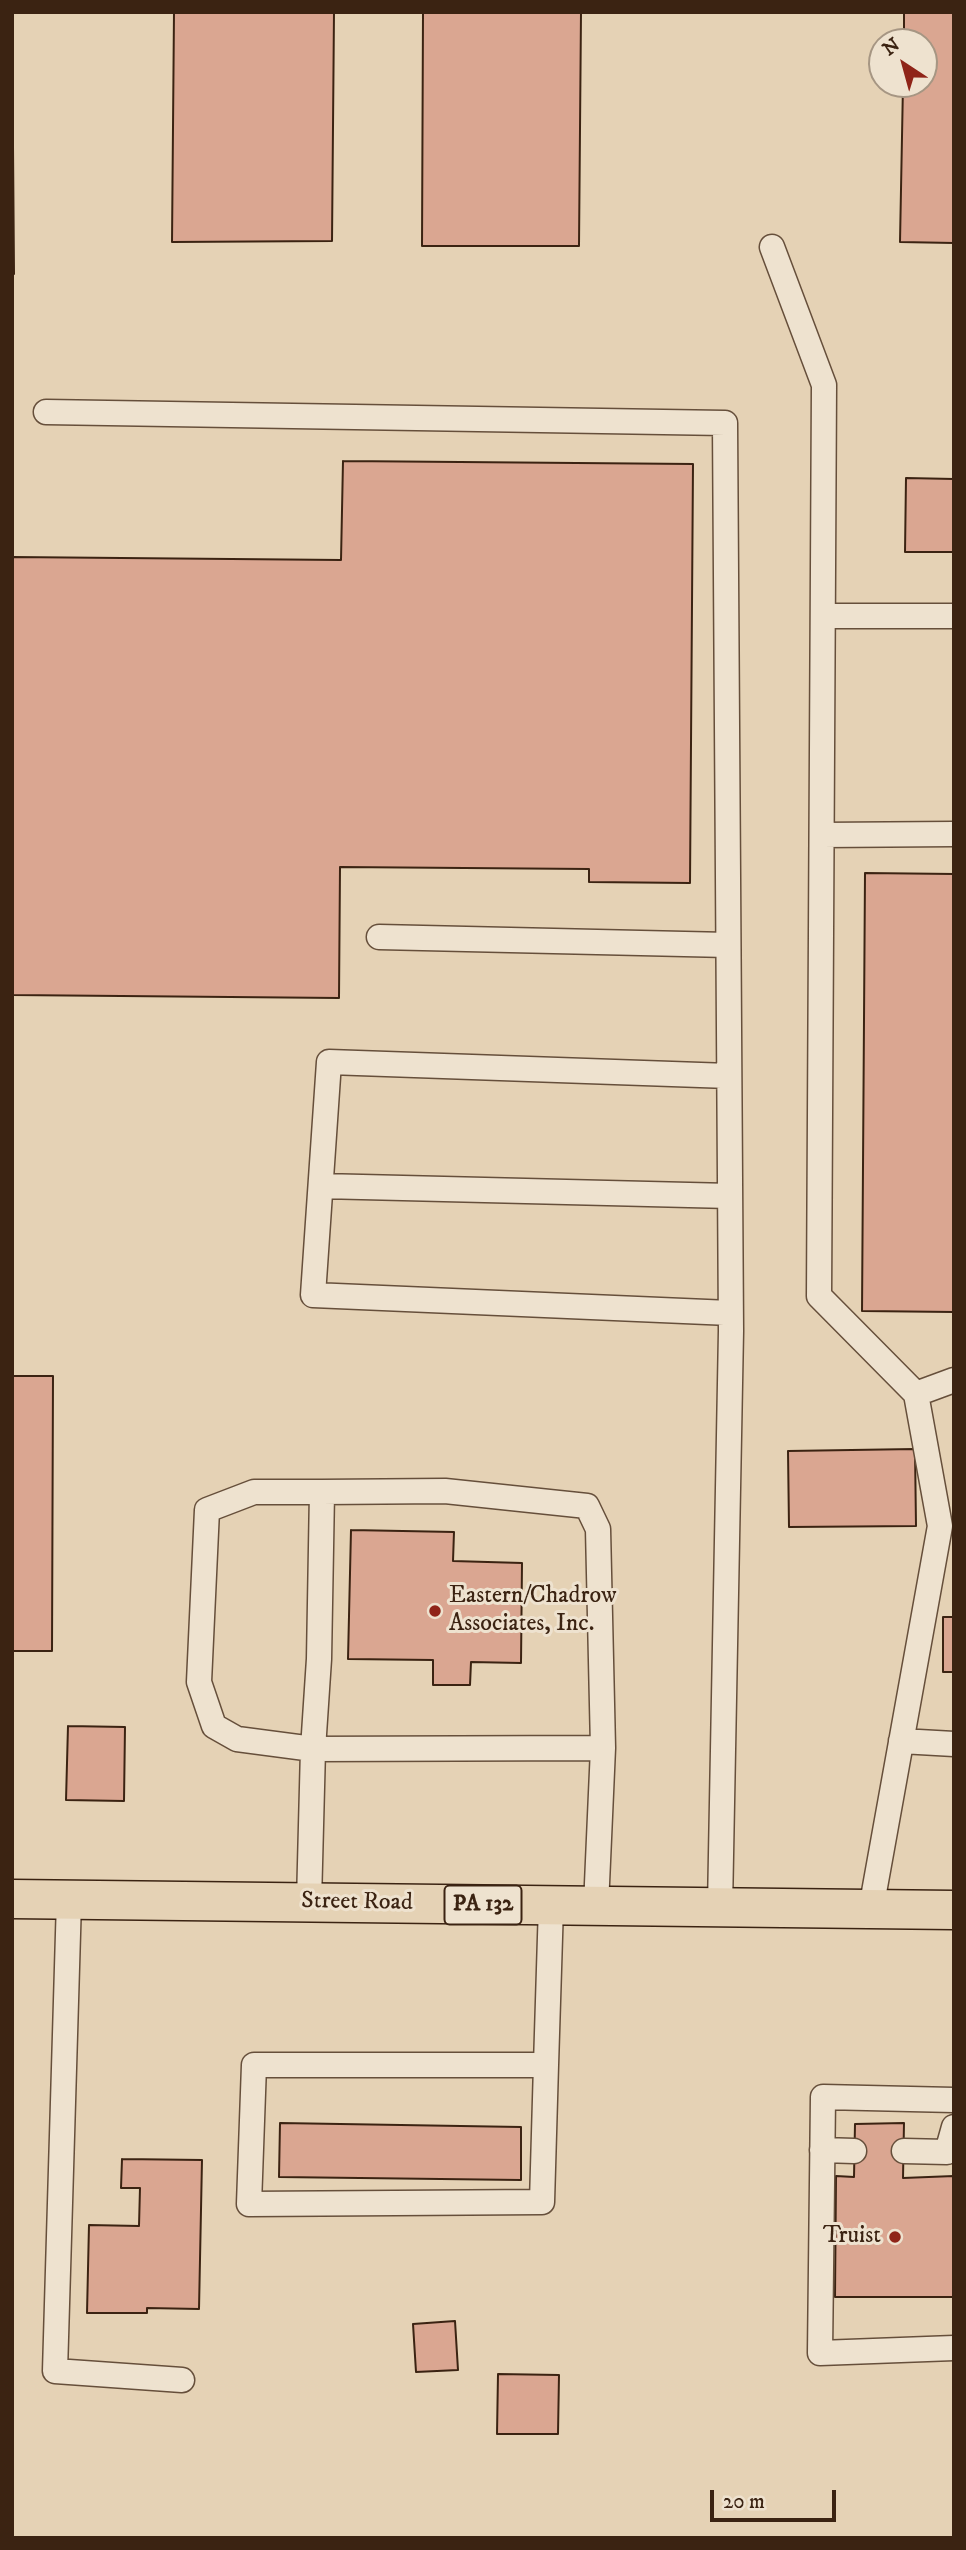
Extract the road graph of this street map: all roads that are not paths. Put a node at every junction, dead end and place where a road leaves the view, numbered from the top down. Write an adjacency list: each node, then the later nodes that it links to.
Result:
1 (772, 247): 3 (lane)
2 (47, 412): 8 (lane)
3 (823, 616): 4 (lane); 6 (lane)
4 (954, 616)
5 (954, 834): 6 (lane)
6 (822, 835): 14 (lane)
7 (379, 937): 8 (lane)
8 (728, 945): 9 (lane)
9 (729, 1076): 10 (lane); 11 (lane)
10 (321, 1186): 11 (lane); 12 (lane)
11 (730, 1196): 12 (lane)
12 (730, 1313): 26 (lane)
13 (954, 1380): 14 (lane)
14 (916, 1394): 16 (lane)
15 (322, 1492): 19 (lane); 20 (lane); 20 (lane)
16 (943, 1568): 17 (lane)
17 (901, 1741): 18 (lane); 27 (lane)
18 (954, 1744)
19 (603, 1748): 20 (lane); 25 (lane)
20 (313, 1749): 23 (lane)
21 (12, 1899): 22 (main road, Street Road / PA 132)
22 (69, 1900): 23 (main road, Street Road / PA 132); 36 (lane)
23 (309, 1902): 24 (main road, Street Road / PA 132)
24 (551, 1905): 25 (main road, Street Road / PA 132); 29 (lane)
25 (596, 1906): 26 (main road, Street Road / PA 132)
26 (720, 1907): 27 (main road, Street Road / PA 132)
27 (871, 1909): 28 (main road, Street Road / PA 132)
28 (954, 1910)
29 (546, 2065): 29 (lane)
30 (954, 2100): 32 (lane)
31 (954, 2127): 34 (lane)
32 (822, 2150): 33 (lane); 35 (lane)
33 (854, 2151)
34 (904, 2151)
35 (954, 2348)
36 (182, 2380)

